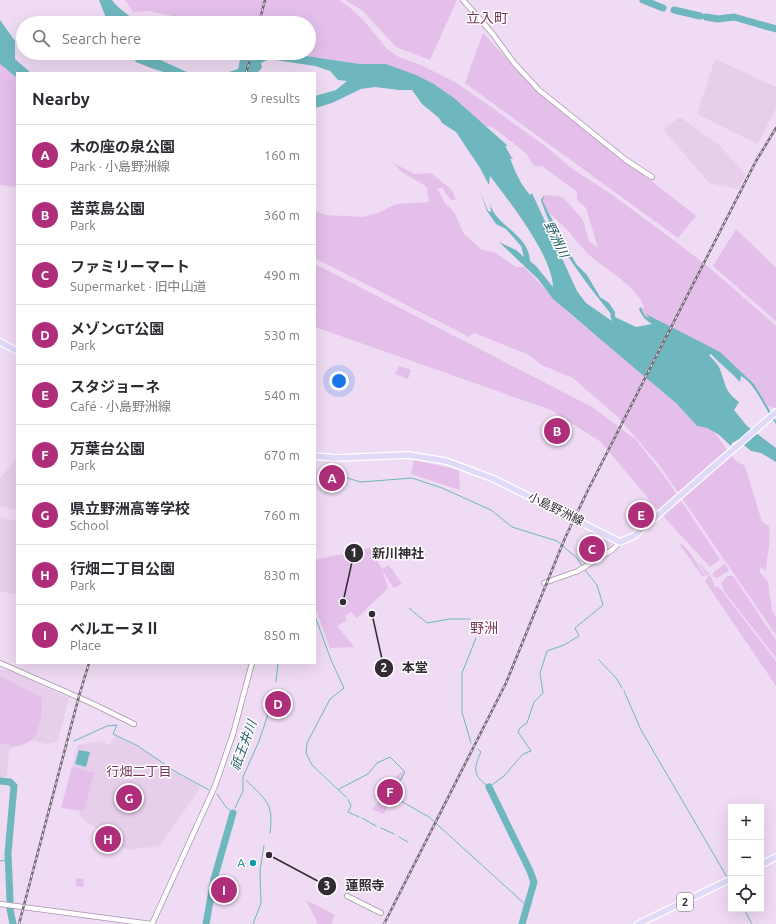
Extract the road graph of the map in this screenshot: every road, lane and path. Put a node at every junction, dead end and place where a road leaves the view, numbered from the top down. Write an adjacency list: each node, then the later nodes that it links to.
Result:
1 (463, 0): 2 (street)
2 (652, 177)
3 (0, 342): 4 (main road)
4 (16, 350)
5 (776, 412): 7 (main road)
6 (316, 456): 7 (main road, 小島野洲線)
7 (620, 542): 8 (street)
8 (544, 583)
9 (0, 663): 11 (street)
10 (252, 664): 18 (street)
11 (134, 724)
12 (776, 857): 13 (main road)
13 (764, 863)
14 (728, 880): 19 (main road, 2)
15 (347, 896): 17 (street)
16 (0, 904): 18 (street)
17 (381, 913)
18 (151, 924)
19 (638, 924)

